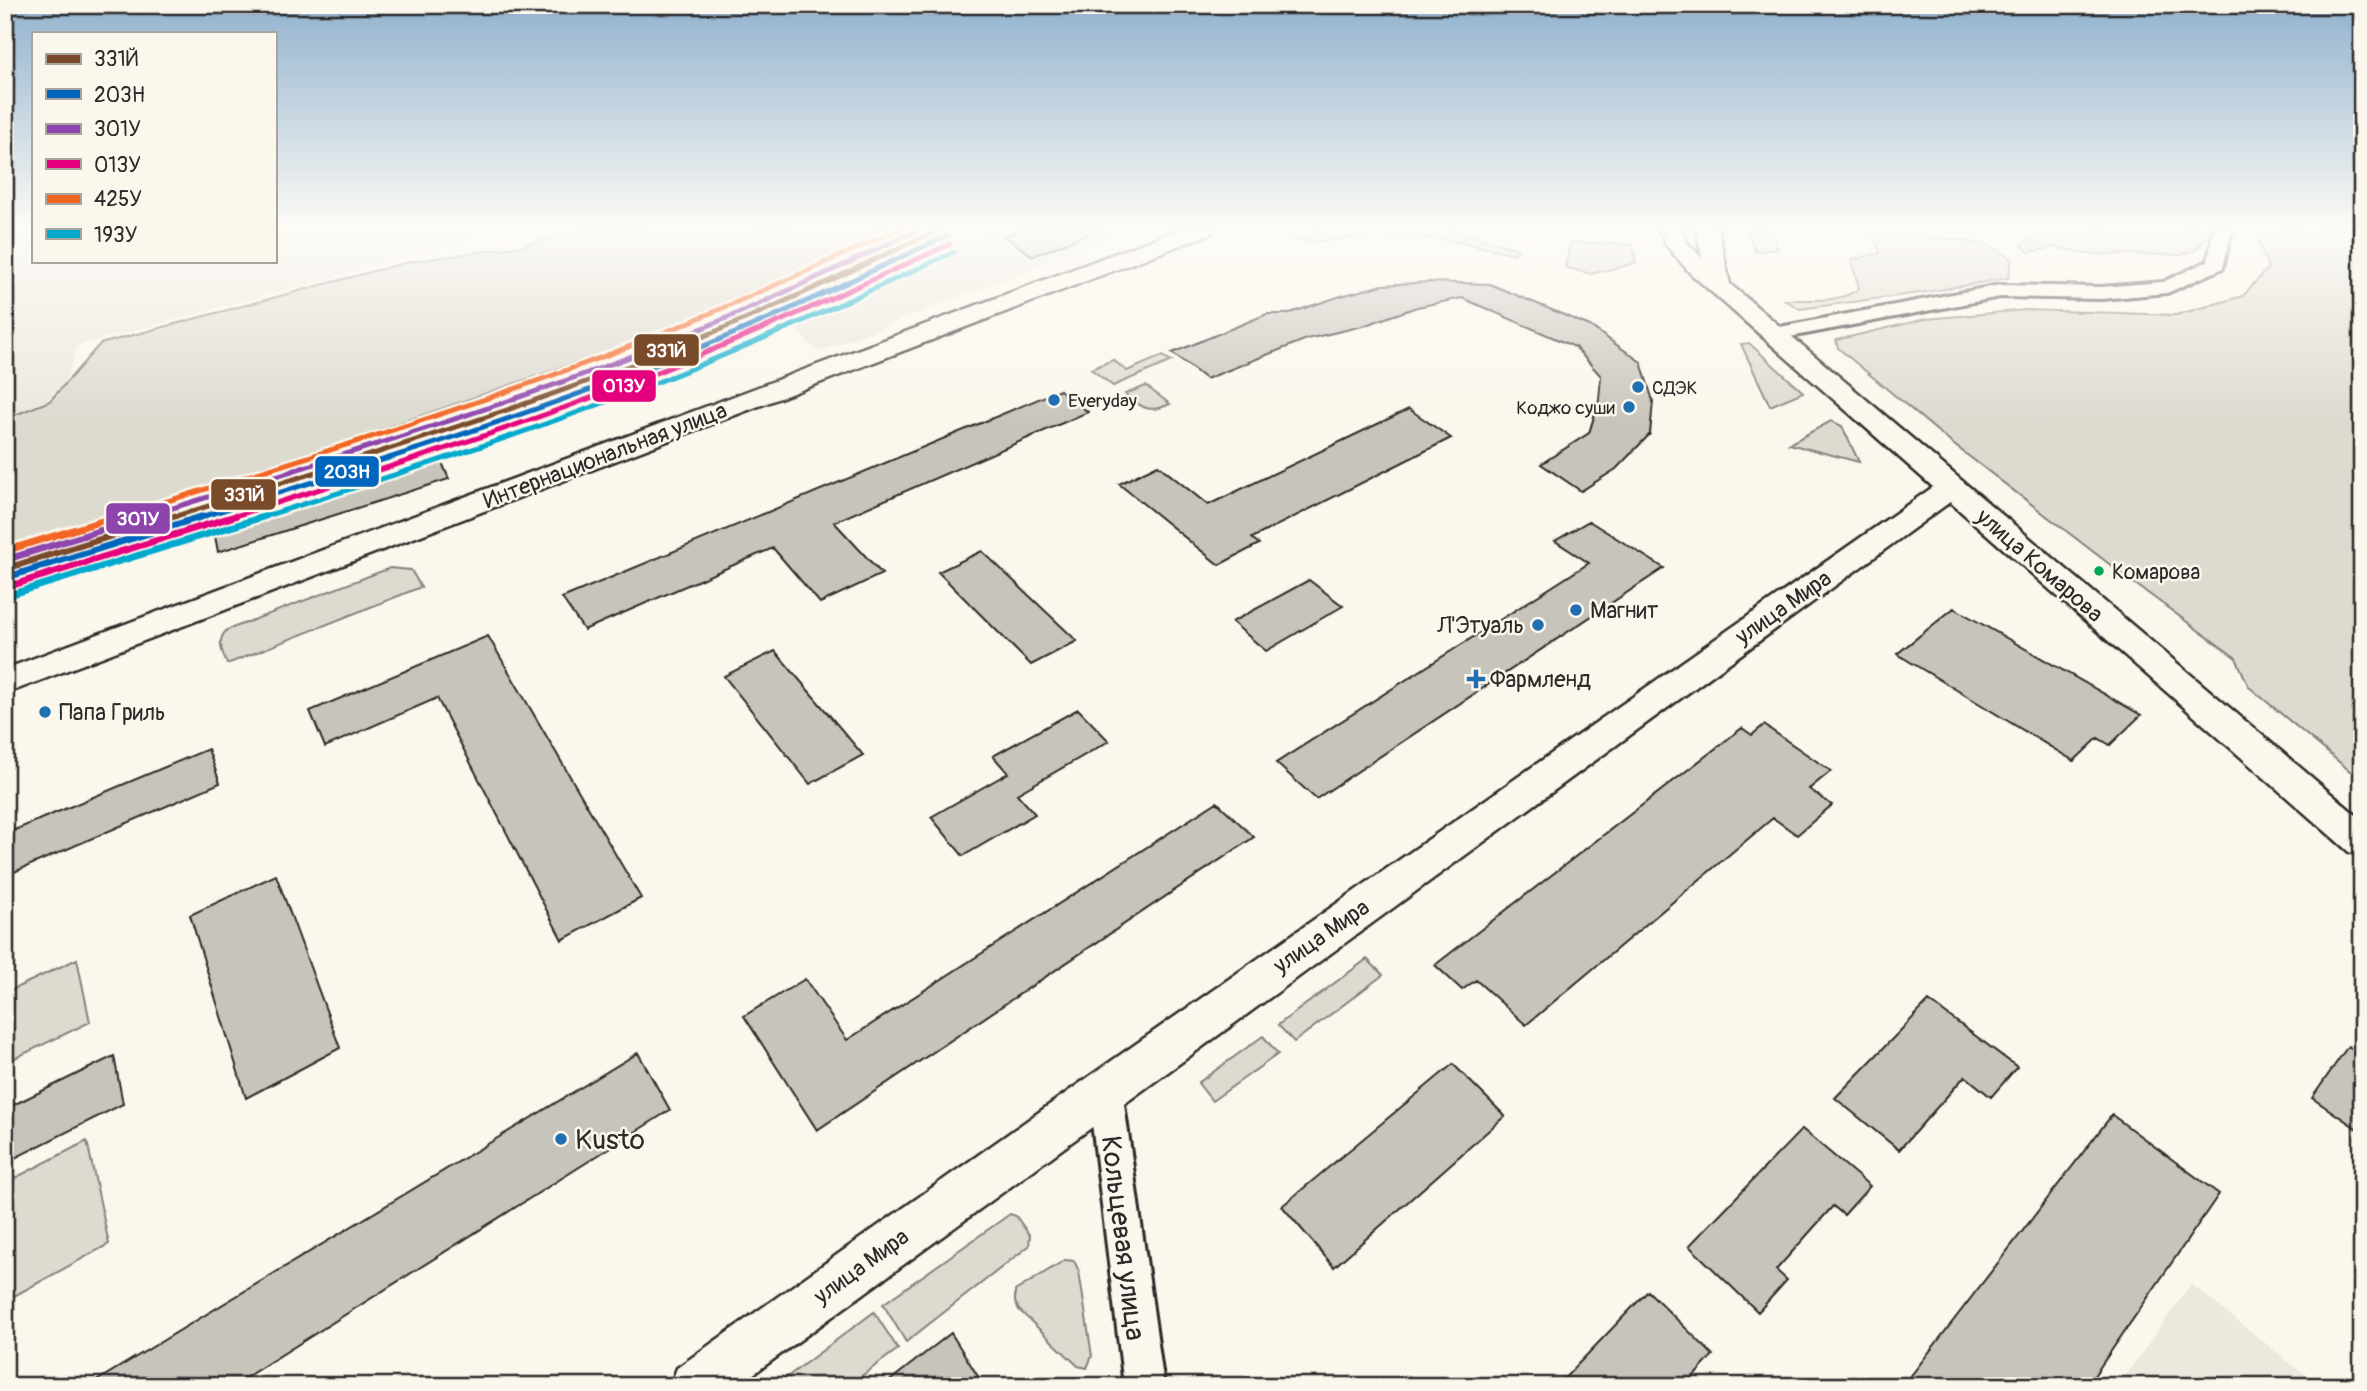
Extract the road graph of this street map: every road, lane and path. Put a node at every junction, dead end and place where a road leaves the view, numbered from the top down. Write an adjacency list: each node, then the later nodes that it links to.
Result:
1 (1033, 293): 6 (main road, Интернациональная улица)
2 (1727, 293): 4 (main road, улица Комарова)
3 (1990, 293): 4 (street)
4 (1774, 334): 5 (main road, улица Комарова)
5 (1950, 488): 7 (main road, улица Комарова); 8 (main road, улица Мира)
6 (5, 682)
7 (2362, 842)
8 (1105, 1090): 9 (main road, улица Мира); 10 (street, Кольцевая улица)
9 (695, 1386)
10 (1143, 1386)

